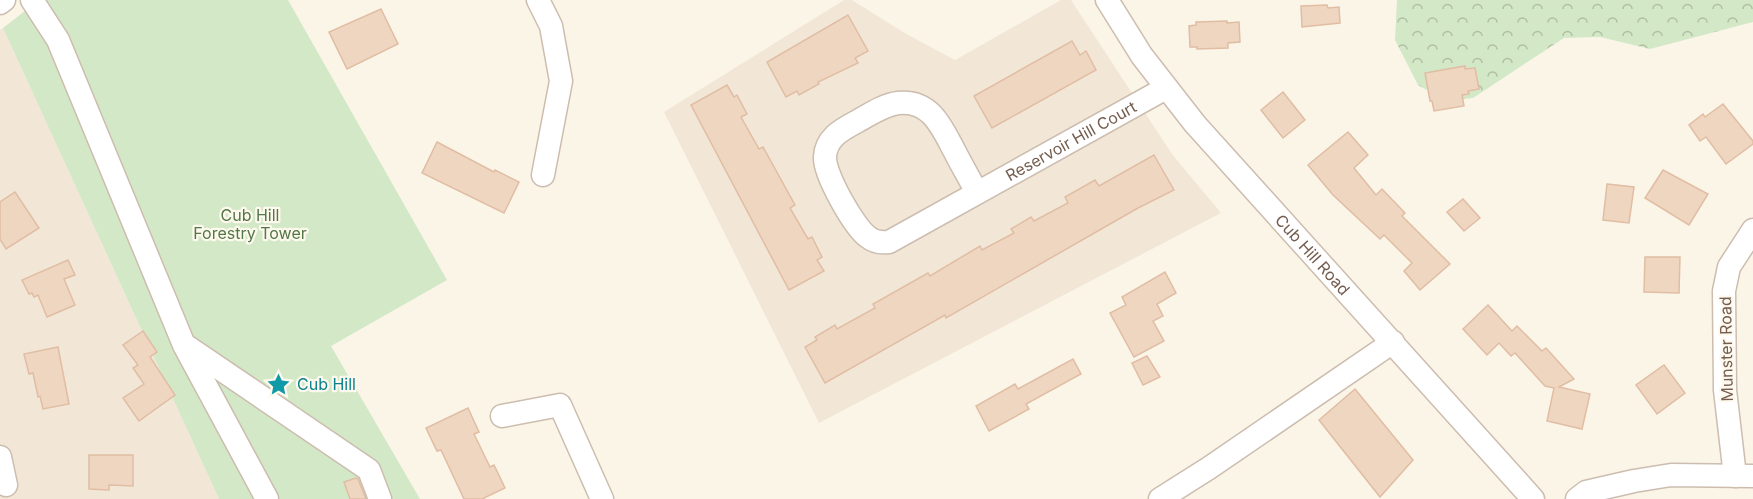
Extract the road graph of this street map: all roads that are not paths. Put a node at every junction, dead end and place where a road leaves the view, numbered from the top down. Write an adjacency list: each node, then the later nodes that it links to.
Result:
1 (4, 0): 5 (street)
2 (32, 0): 11 (street)
3 (538, 0): 7 (street)
4 (1107, 0): 6 (street, Cub Hill Road)
5 (0, 3)
6 (1166, 88): 8 (street, Reservoir Hill Court); 10 (street, Cub Hill Road)
7 (543, 175)
8 (977, 193): 8 (street, Reservoir Hill Court)
9 (1753, 230): 14 (street, Munster Road)
10 (1394, 342): 19 (street); 20 (street, Cub Hill Road)
11 (184, 345): 16 (street); 17 (street)
12 (502, 416): 18 (street)
13 (0, 457): 15 (street)
14 (1744, 476): 21 (street)
15 (6, 485)
16 (267, 499)
17 (380, 499)
18 (602, 499)
19 (1160, 499)
20 (1533, 499)
21 (1577, 499)

